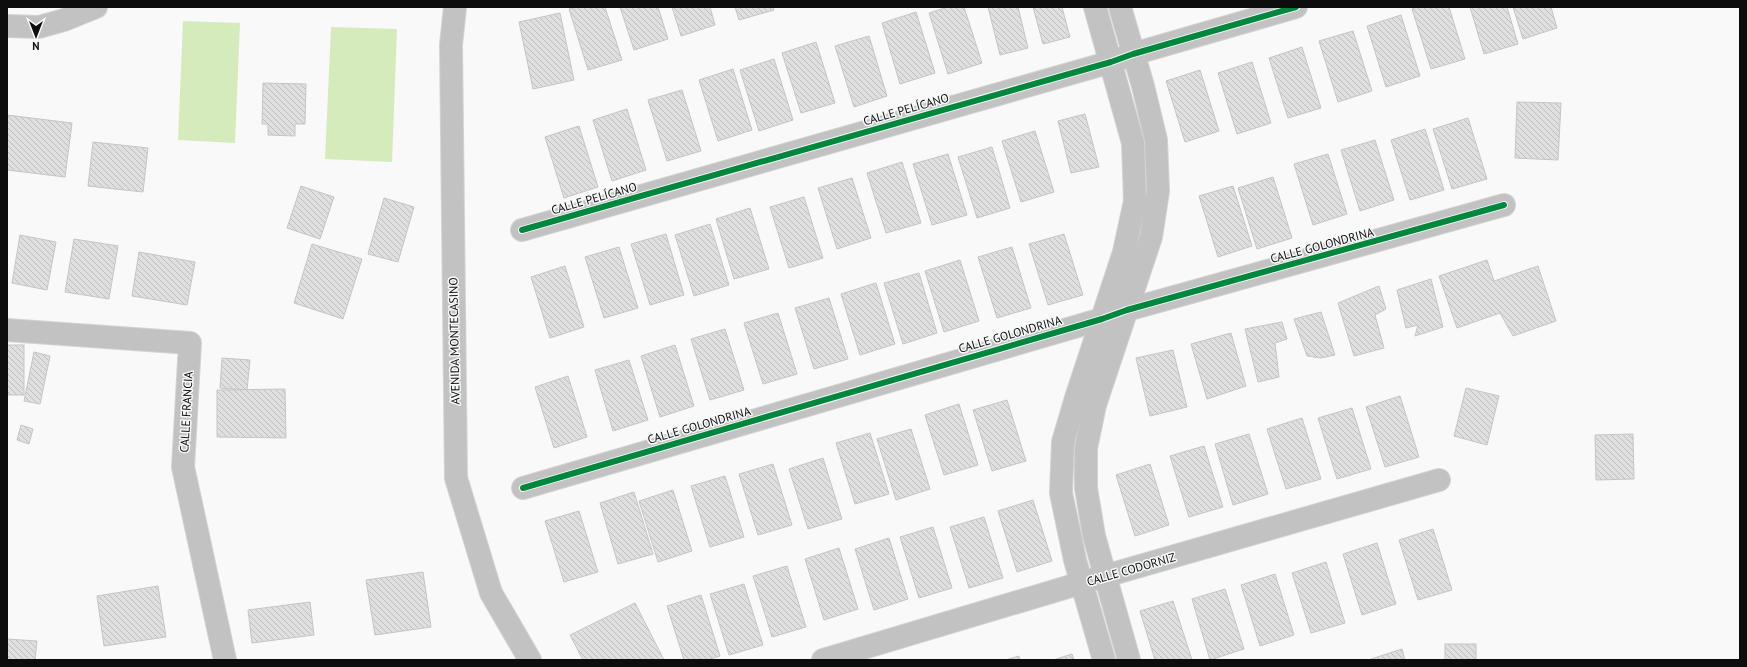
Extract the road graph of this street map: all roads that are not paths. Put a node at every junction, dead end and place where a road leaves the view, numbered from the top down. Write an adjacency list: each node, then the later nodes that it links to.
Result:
1 (96, 7): 6 (street)
2 (455, 7): 20 (street, AVENIDA MONTECASINO)
3 (1095, 7): 9 (street)
4 (1120, 7): 8 (street)
5 (1296, 7): 8 (street, CALLE PELÍCANO)
6 (70, 12): 7 (street)
7 (7, 26)
8 (1134, 54): 9 (street, CALLE PELÍCANO); 12 (street)
9 (1111, 62): 11 (street, CALLE PELÍCANO); 13 (street)
10 (1504, 206): 12 (street, CALLE GOLONDRINA)
11 (522, 230)
12 (1127, 310): 13 (street, CALLE GOLONDRINA); 17 (street)
13 (1102, 319): 16 (street, CALLE GOLONDRINA); 18 (street)
14 (7, 330): 19 (street, CALLE FRANCIA)
15 (1439, 480): 17 (street, CALLE CODORNIZ)
16 (523, 488)
17 (1105, 577): 18 (street, CALLE CODORNIZ); 23 (street)
18 (1081, 583): 21 (street, CALLE CODORNIZ); 22 (street)
19 (225, 660)
20 (530, 660)
21 (823, 660)
22 (1104, 660)
23 (1129, 660)

